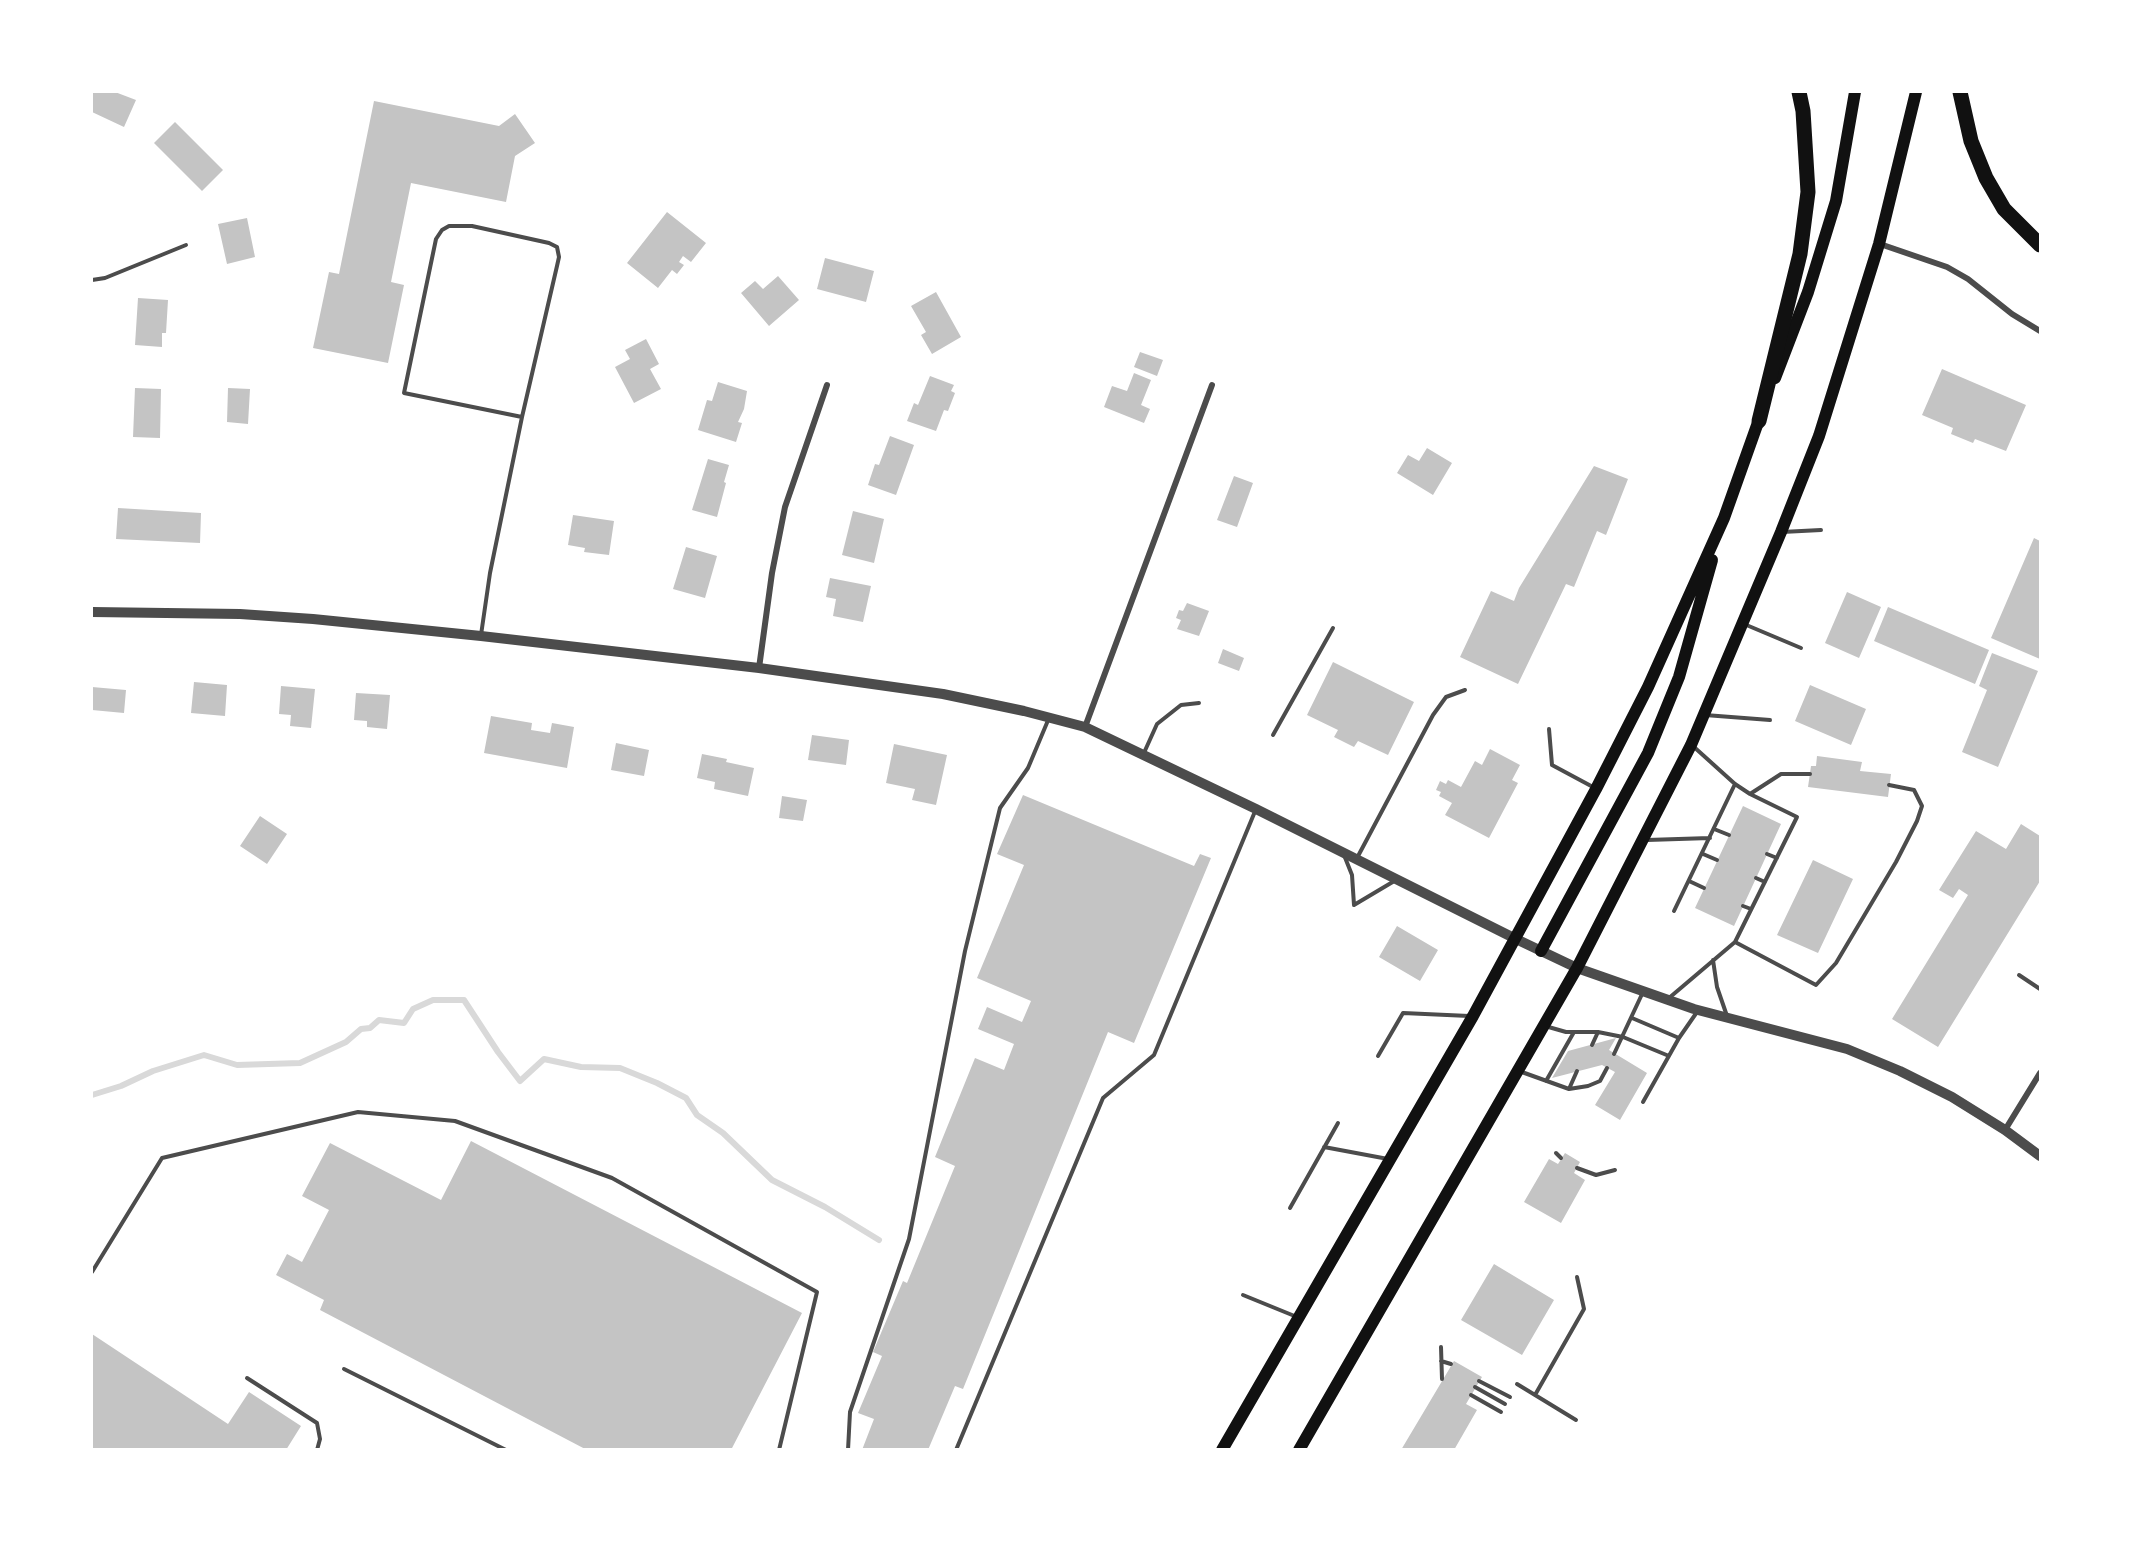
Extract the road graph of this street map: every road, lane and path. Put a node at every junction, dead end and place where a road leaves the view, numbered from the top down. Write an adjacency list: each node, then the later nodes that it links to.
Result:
1 (1799, 92): 13 (highway)
2 (1855, 92): 13 (main road)
3 (1916, 92): 5 (main road)
4 (1960, 92): 7 (highway)
5 (1879, 243): 9 (street); 16 (main road)
6 (186, 245): 8 (lane)
7 (2040, 245)
8 (92, 280)
9 (2040, 331)
10 (827, 385): 22 (street)
11 (1212, 386): 28 (street)
12 (522, 417): 12 (lane); 20 (lane)
13 (1759, 421): 14 (main road)
14 (1724, 518): 36 (main road); 59 (main road)
15 (1821, 530): 16 (lane)
16 (1782, 532): 18 (main road)
17 (92, 612): 20 (street)
18 (1743, 624): 21 (lane); 25 (main road)
19 (1333, 628): 30 (lane)
20 (481, 636): 22 (street)
21 (1801, 648)
22 (759, 668): 26 (street)
23 (1465, 690): 47 (lane)
24 (1199, 703): 32 (lane)
25 (1704, 715): 27 (lane); 31 (main road)
26 (1049, 717): 28 (street); 119 (lane)
27 (1770, 720)
28 (1085, 728): 32 (street)
29 (1549, 729): 36 (lane)
30 (1273, 735)
31 (1691, 745): 34 (lane); 42 (main road)
32 (1143, 755): 38 (street)
33 (1810, 774): 37 (lane)
34 (1735, 784): 37 (lane); 39 (lane)
35 (1889, 785): 58 (lane)
36 (1596, 789): 57 (main road)
37 (1750, 794): 46 (lane)
38 (1256, 809): 43 (street); 120 (lane)
39 (1714, 829): 40 (lane); 41 (lane)
40 (1729, 835)
41 (1710, 838): 42 (lane); 44 (lane)
42 (1643, 840): 61 (main road)
43 (1342, 852): 47 (street); 50 (lane)
44 (1703, 854): 48 (lane); 51 (lane)
45 (1767, 854): 46 (lane)
46 (1777, 858): 52 (lane)
47 (1357, 859): 50 (street)
48 (1717, 860)
49 (1756, 878): 52 (lane)
50 (1397, 879): 57 (street)
51 (1689, 882): 53 (lane); 56 (lane)
52 (1765, 882): 55 (lane)
53 (1704, 888)
54 (1743, 906): 55 (lane)
55 (1751, 909): 58 (lane)
56 (1674, 910)
57 (1516, 939): 59 (street); 67 (main road)
58 (1735, 942): 60 (lane)
59 (1541, 951): 61 (street)
60 (1713, 960): 65 (lane); 68 (lane)
61 (1577, 968): 64 (street); 70 (main road)
62 (2019, 975): 63 (lane)
63 (2040, 989)
64 (1643, 991): 65 (street); 69 (lane)
65 (1667, 1000): 66 (street)
66 (1698, 1010): 68 (street); 74 (lane)
67 (1473, 1016): 77 (lane); 92 (main road)
68 (1727, 1017): 87 (street)
69 (1632, 1018): 73 (lane); 74 (lane)
70 (1544, 1026): 71 (lane); 80 (main road)
71 (1574, 1032): 72 (lane); 83 (lane)
72 (1598, 1032): 73 (lane); 75 (lane)
73 (1623, 1037): 76 (lane); 78 (lane)
74 (1680, 1038): 78 (lane)
75 (1592, 1045)
76 (1614, 1053)
77 (1378, 1056)
78 (1669, 1056): 85 (lane)
79 (1607, 1068): 84 (lane)
80 (1518, 1071): 83 (lane); 122 (main road)
81 (1577, 1071): 84 (lane)
82 (2040, 1073): 87 (street)
83 (1546, 1081): 84 (lane)
84 (1569, 1089)
85 (1643, 1102)
86 (1338, 1123): 88 (lane)
87 (2005, 1130): 90 (street)
88 (1324, 1148): 92 (lane); 95 (lane)
89 (1556, 1153): 91 (lane)
90 (2040, 1156)
91 (1561, 1158)
92 (1389, 1159): 99 (main road)
93 (1577, 1167): 94 (lane)
94 (1615, 1170)
95 (1290, 1208)
96 (92, 1272): 118 (lane)
97 (1577, 1277): 111 (lane)
98 (1244, 1295): 99 (lane)
99 (1298, 1317): 121 (main road)
100 (1441, 1347): 101 (lane)
101 (1442, 1362): 102 (lane); 104 (lane); 106 (lane)
102 (1451, 1364)
103 (344, 1369): 117 (lane)
104 (1447, 1371)
105 (247, 1378): 116 (lane)
106 (1442, 1379)
107 (1479, 1381): 112 (lane)
108 (1518, 1384): 111 (lane)
109 (1475, 1387): 113 (lane)
110 (1471, 1395): 114 (lane)
111 (1535, 1395): 115 (lane)
112 (1510, 1397)
113 (1505, 1404)
114 (1501, 1412)
115 (1576, 1420)
116 (317, 1449)
117 (506, 1449)
118 (778, 1449)
119 (848, 1449)
120 (956, 1449)
121 (1222, 1449)
122 (1301, 1449)

